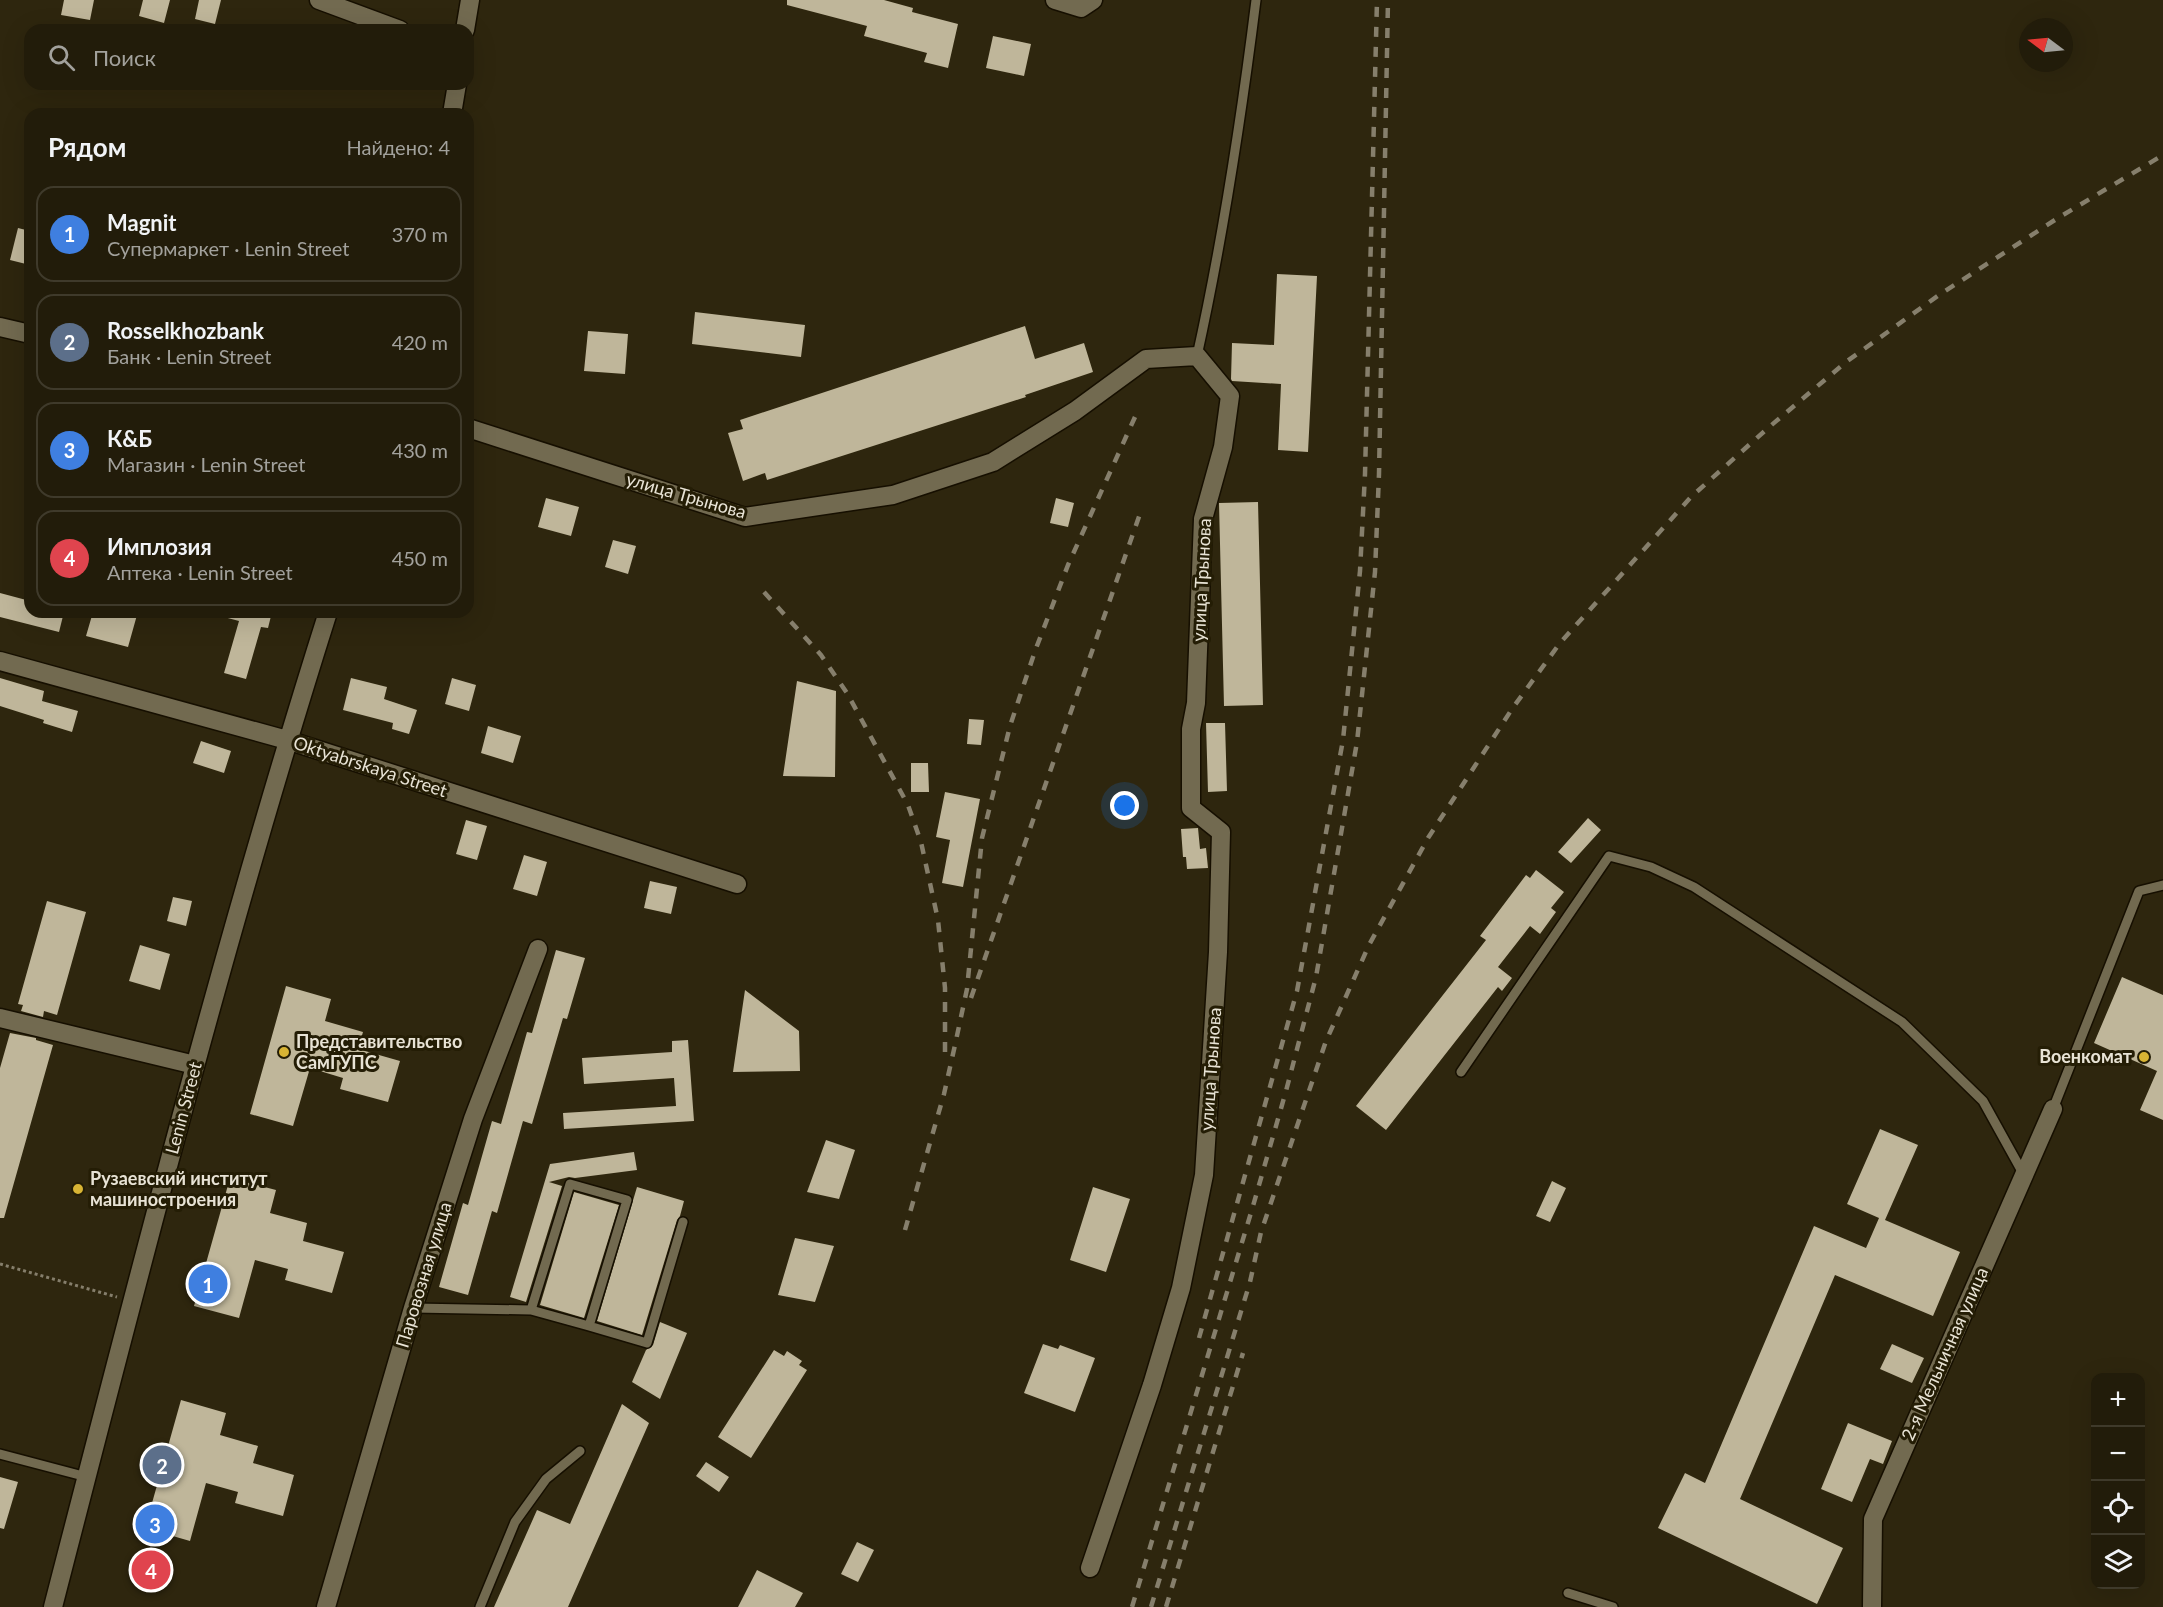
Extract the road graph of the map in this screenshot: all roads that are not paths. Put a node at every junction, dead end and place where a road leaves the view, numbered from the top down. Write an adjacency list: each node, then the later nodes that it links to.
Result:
1 (319, 0): 6 (street)
2 (470, 0): 7 (street)
3 (1055, 0): 5 (street)
4 (1256, 0): 12 (lane)
5 (1087, 4)
6 (384, 24)
7 (466, 24)
8 (456, 90): 9 (street)
9 (453, 108)
10 (0, 327): 11 (street)
11 (24, 333)
12 (1197, 356): 13 (street, улица Трынова); 32 (street, улица Трынова)
13 (474, 430)
14 (325, 618): 16 (street, Lenin Street)
15 (0, 661): 16 (street, Oktyabrskaya Street)
16 (287, 740): 17 (street, Oktyabrskaya Street); 21 (street, Lenin Street)
17 (737, 884)
18 (2163, 885): 23 (lane)
19 (538, 949): 26 (street, Паровозная улица)
20 (0, 1018): 21 (street)
21 (195, 1065): 31 (street, Lenin Street)
22 (1461, 1072): 24 (lane)
23 (2052, 1109): 24 (street, 2-я Мельничная улица)
24 (2024, 1175): 38 (street, 2-я Мельничная улица)
25 (683, 1222): 28 (lane)
26 (413, 1308): 27 (lane); 35 (street, Паровозная улица)
27 (531, 1310): 28 (lane); 28 (lane)
28 (589, 1326)
29 (580, 1450): 36 (lane)
30 (0, 1454): 31 (lane)
31 (87, 1477): 34 (street, Lenin Street)
32 (1090, 1568)
33 (1568, 1593): 37 (lane)
34 (53, 1607)
35 (326, 1607)
36 (480, 1607)
37 (1613, 1607)
38 (1872, 1607)

